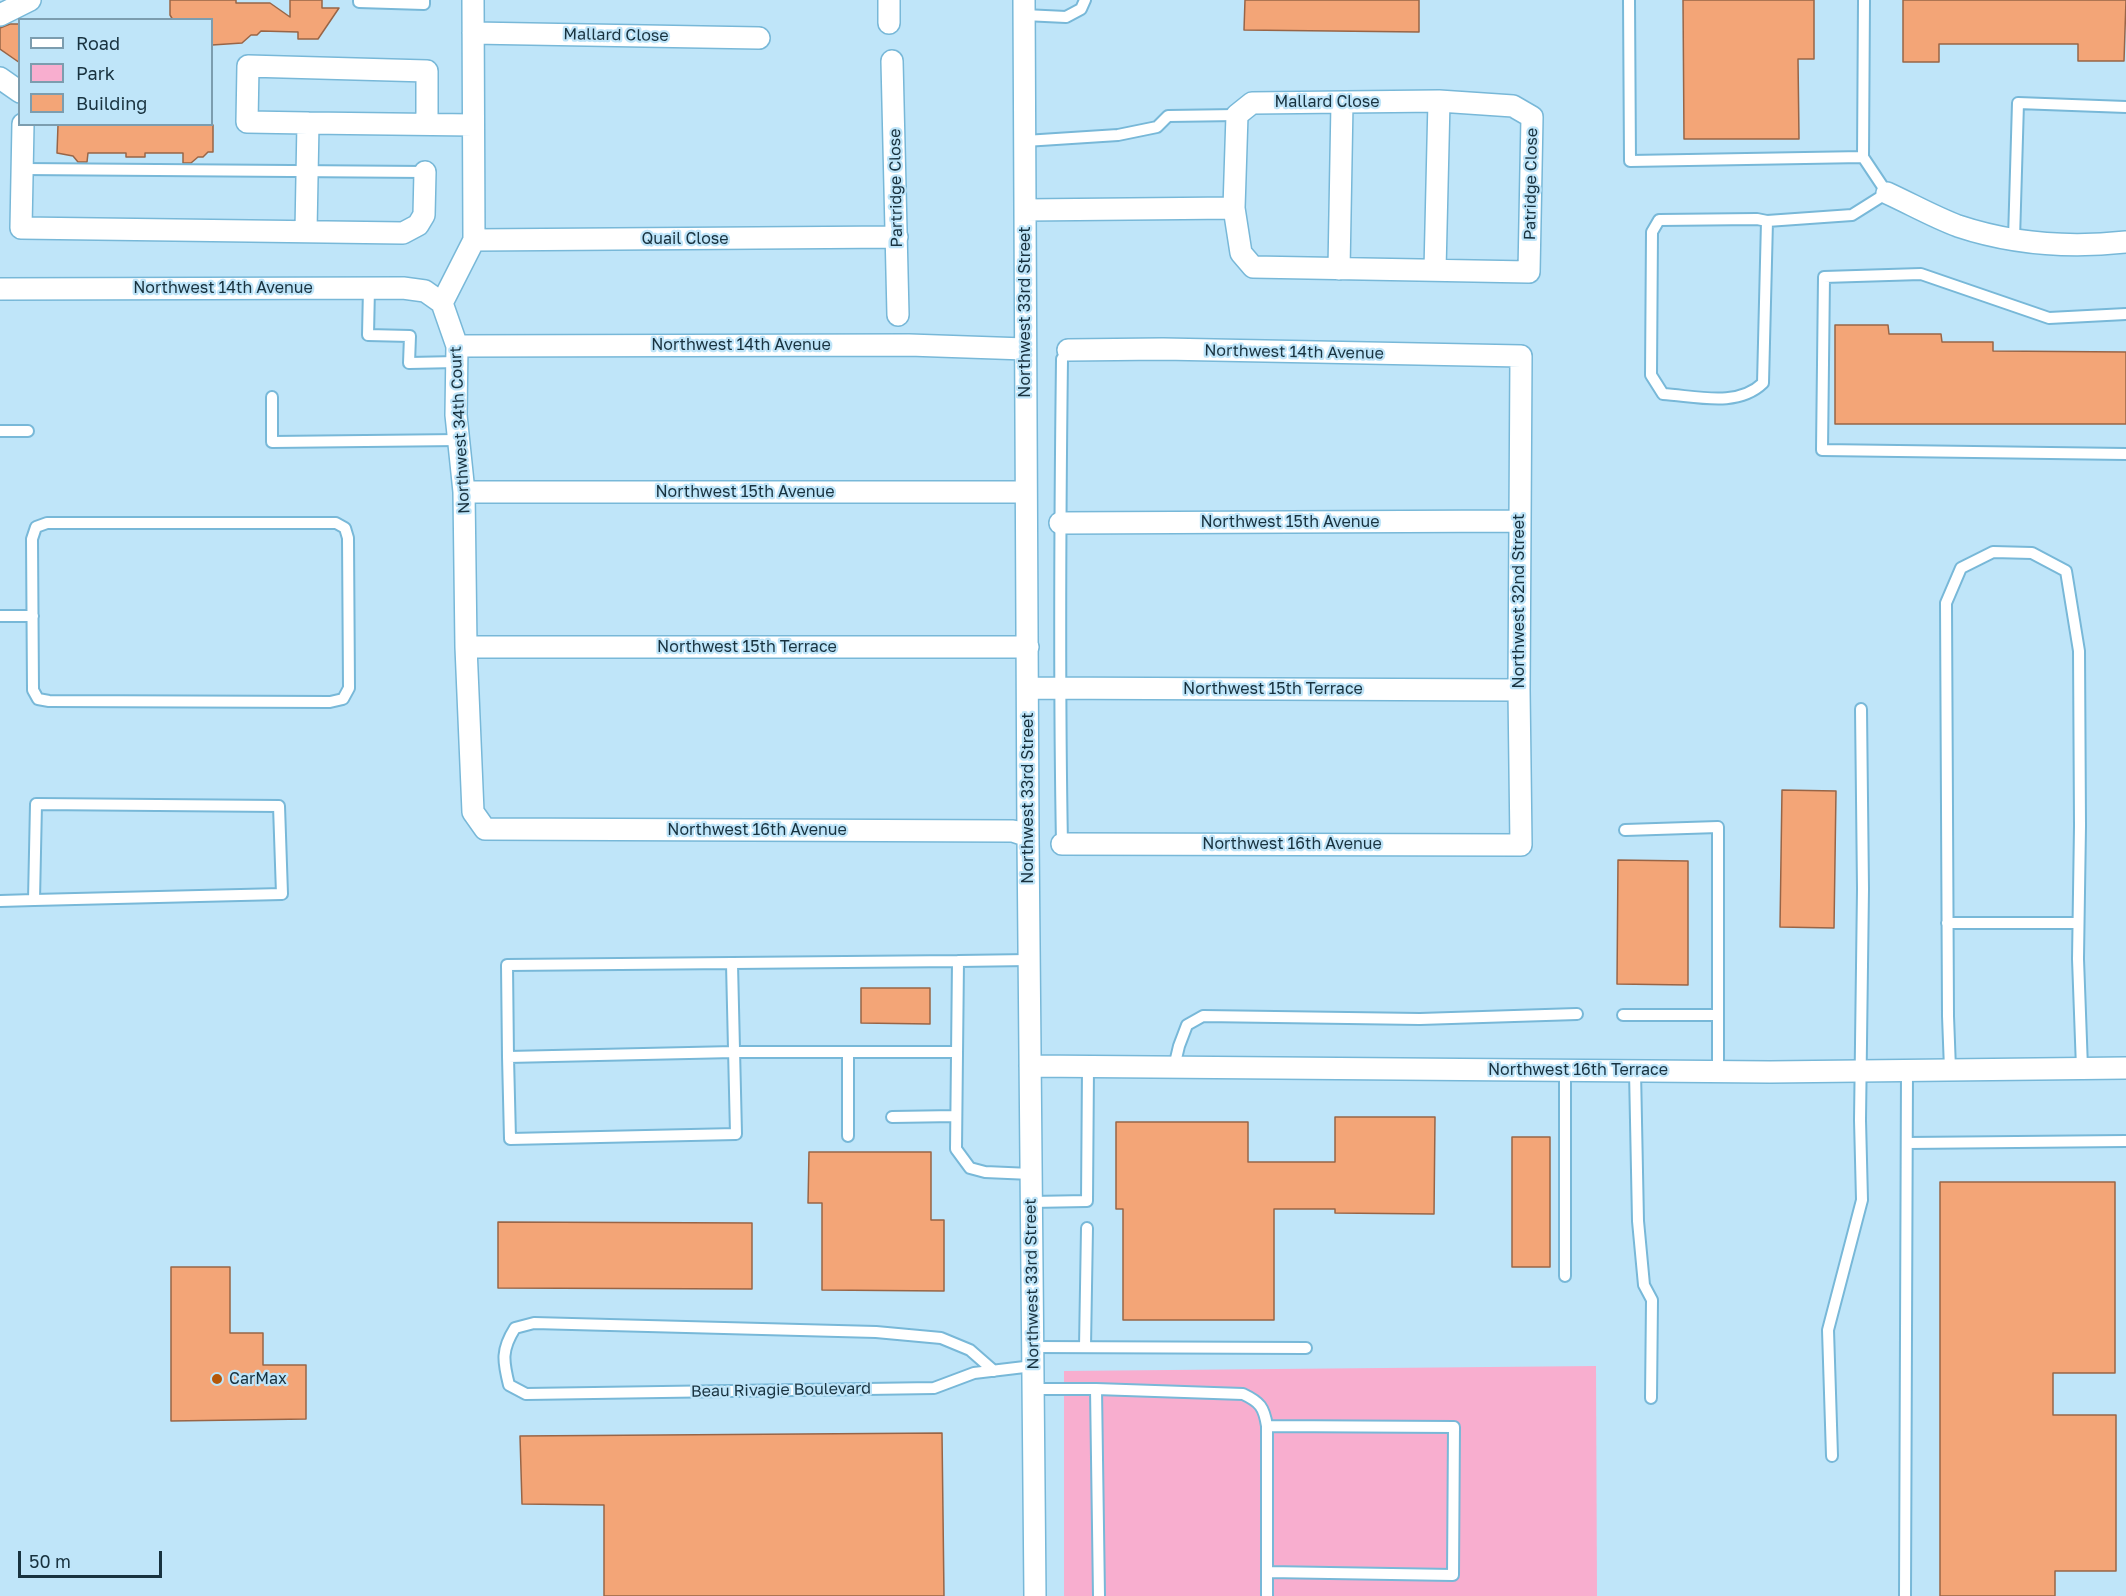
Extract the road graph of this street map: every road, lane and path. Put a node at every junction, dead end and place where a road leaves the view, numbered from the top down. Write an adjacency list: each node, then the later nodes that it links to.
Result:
1 (30, 0): 10 (street)
2 (359, 0): 3 (lane)
3 (424, 0)
4 (473, 0): 12 (street)
5 (889, 0): 11 (street)
6 (1085, 0): 9 (lane)
7 (1629, 0): 27 (lane)
8 (1864, 0): 27 (lane)
9 (1024, 8): 26 (street, Northwest 33rd Street)
10 (0, 15)
11 (889, 23)
12 (473, 33): 13 (street, Mallard Close); 24 (street)
13 (759, 38)
14 (892, 61): 36 (street, Partridge Close)
15 (0, 78): 16 (street)
16 (18, 91)
17 (1439, 101): 18 (street, Mallard Close); 19 (street, Mallard Close); 41 (street)
18 (1342, 102): 21 (street, Mallard Close); 40 (street)
19 (1514, 105): 41 (street, Patridge Close)
20 (2126, 107): 37 (lane)
21 (1237, 115): 26 (lane); 32 (street)
22 (308, 123): 23 (street); 23 (street); 29 (street)
23 (427, 124): 24 (street)
24 (473, 125): 38 (street)
25 (23, 126): 28 (street)
26 (1025, 141): 33 (street, Northwest 33rd Street)
27 (1863, 157): 31 (lane)
28 (22, 170): 29 (lane); 35 (street)
29 (307, 171): 30 (lane); 35 (street)
30 (425, 172): 35 (street)
31 (1887, 193): 34 (lane); 37 (street)
32 (1234, 208): 33 (street); 40 (street)
33 (1025, 210): 47 (street, Northwest 33rd Street)
34 (1767, 221): 34 (lane)
35 (306, 231)
36 (897, 237): 38 (street, Quail Close); 46 (street, Partridge Close)
37 (2014, 239): 39 (street)
38 (474, 240): 44 (street)
39 (2126, 242)
40 (1339, 269): 41 (street)
41 (1435, 270)
42 (369, 288): 43 (street, Northwest 14th Avenue); 44 (street, Northwest 14th Avenue); 49 (lane)
43 (0, 289)
44 (442, 303): 49 (street, Northwest 34th Court)
45 (2126, 314): 55 (lane)
46 (898, 315)
47 (1025, 350): 49 (street, Northwest 14th Avenue); 57 (street, Northwest 33rd Street)
48 (1068, 350): 50 (street, Northwest 14th Avenue); 59 (lane)
49 (457, 354): 54 (street, Northwest 34th Court)
50 (1521, 356): 58 (street, Northwest 32nd Street)
51 (272, 397): 54 (lane)
52 (0, 431): 53 (lane)
53 (28, 431)
54 (459, 440): 56 (street, Northwest 34th Court)
55 (2126, 454)
56 (464, 492): 57 (street, Northwest 15th Avenue); 62 (street, Northwest 34th Court)
57 (1026, 492): 63 (street, Northwest 33rd Street)
58 (1519, 520): 59 (street, Northwest 15th Avenue); 66 (street, Northwest 32nd Street)
59 (1060, 524): 65 (lane)
60 (0, 616): 61 (lane)
61 (33, 616): 61 (lane)
62 (466, 647): 63 (street, Northwest 15th Terrace); 68 (street, Northwest 34th Court)
63 (1028, 647): 64 (street, Northwest 33rd Street)
64 (1028, 688): 65 (street, Northwest 15th Terrace); 70 (street, Northwest 33rd Street)
65 (1059, 688): 66 (street, Northwest 15th Terrace); 71 (lane)
66 (1519, 690): 72 (street, Northwest 32nd Street)
67 (1861, 709): 94 (lane)
68 (485, 829): 70 (street, Northwest 16th Avenue)
69 (1625, 830): 82 (lane)
70 (1028, 836): 77 (street, Northwest 33rd Street)
71 (1062, 844): 72 (street, Northwest 16th Avenue)
72 (1521, 845)
73 (34, 900): 73 (lane); 74 (lane)
74 (0, 901)
75 (1947, 923): 76 (lane); 76 (lane); 92 (lane)
76 (2078, 923): 90 (lane)
77 (1029, 960): 78 (lane); 87 (street, Northwest 33rd Street)
78 (957, 961): 79 (lane); 85 (lane)
79 (732, 964): 83 (lane); 86 (lane)
80 (1577, 1014): 89 (lane)
81 (1623, 1015): 82 (lane)
82 (1718, 1015): 97 (lane)
83 (734, 1052): 84 (lane); 86 (lane); 86 (lane)
84 (848, 1052): 85 (lane); 100 (lane)
85 (957, 1052): 98 (lane)
86 (508, 1057)
87 (1030, 1066): 88 (street, Northwest 16th Terrace); 103 (street, Northwest 33rd Street)
88 (1088, 1067): 89 (street, Northwest 16th Terrace); 104 (lane)
89 (1174, 1067): 93 (street, Northwest 16th Terrace)
90 (2082, 1068): 91 (street, Northwest 16th Terrace); 92 (street, Northwest 16th Terrace)
91 (2126, 1068)
92 (1950, 1069): 95 (street, Northwest 16th Terrace)
93 (1565, 1070): 96 (street, Northwest 16th Terrace); 106 (lane)
94 (1862, 1070): 95 (street, Northwest 16th Terrace); 97 (street, Northwest 16th Terrace); 115 (lane)
95 (1907, 1070): 102 (lane)
96 (1635, 1071): 97 (street, Northwest 16th Terrace); 113 (lane)
97 (1718, 1071)
98 (956, 1116): 99 (lane); 103 (lane)
99 (892, 1118)
100 (848, 1136)
101 (2126, 1142): 102 (lane)
102 (1907, 1143): 120 (lane)
103 (1031, 1174): 104 (street, Northwest 33rd Street)
104 (1031, 1202): 109 (street, Northwest 33rd Street)
105 (1087, 1228): 107 (lane)
106 (1565, 1276)
107 (1085, 1347): 108 (lane, Beau Rivagie Boulevard); 109 (lane, Beau Rivagie Boulevard)
108 (1306, 1348)
109 (1033, 1356): 110 (lane, Beau Rivagie Boulevard); 111 (street, Northwest 33rd Street)
110 (994, 1371): 110 (lane, Beau Rivagie Boulevard)
111 (1033, 1389): 112 (lane); 117 (street, Northwest 33rd Street)
112 (1096, 1389): 114 (lane); 118 (lane)
113 (1651, 1398)
114 (1267, 1426): 116 (lane); 116 (lane)
115 (1832, 1456)
116 (1268, 1572): 119 (lane)
117 (1035, 1596)
118 (1099, 1596)
119 (1267, 1596)
120 (1905, 1596)

